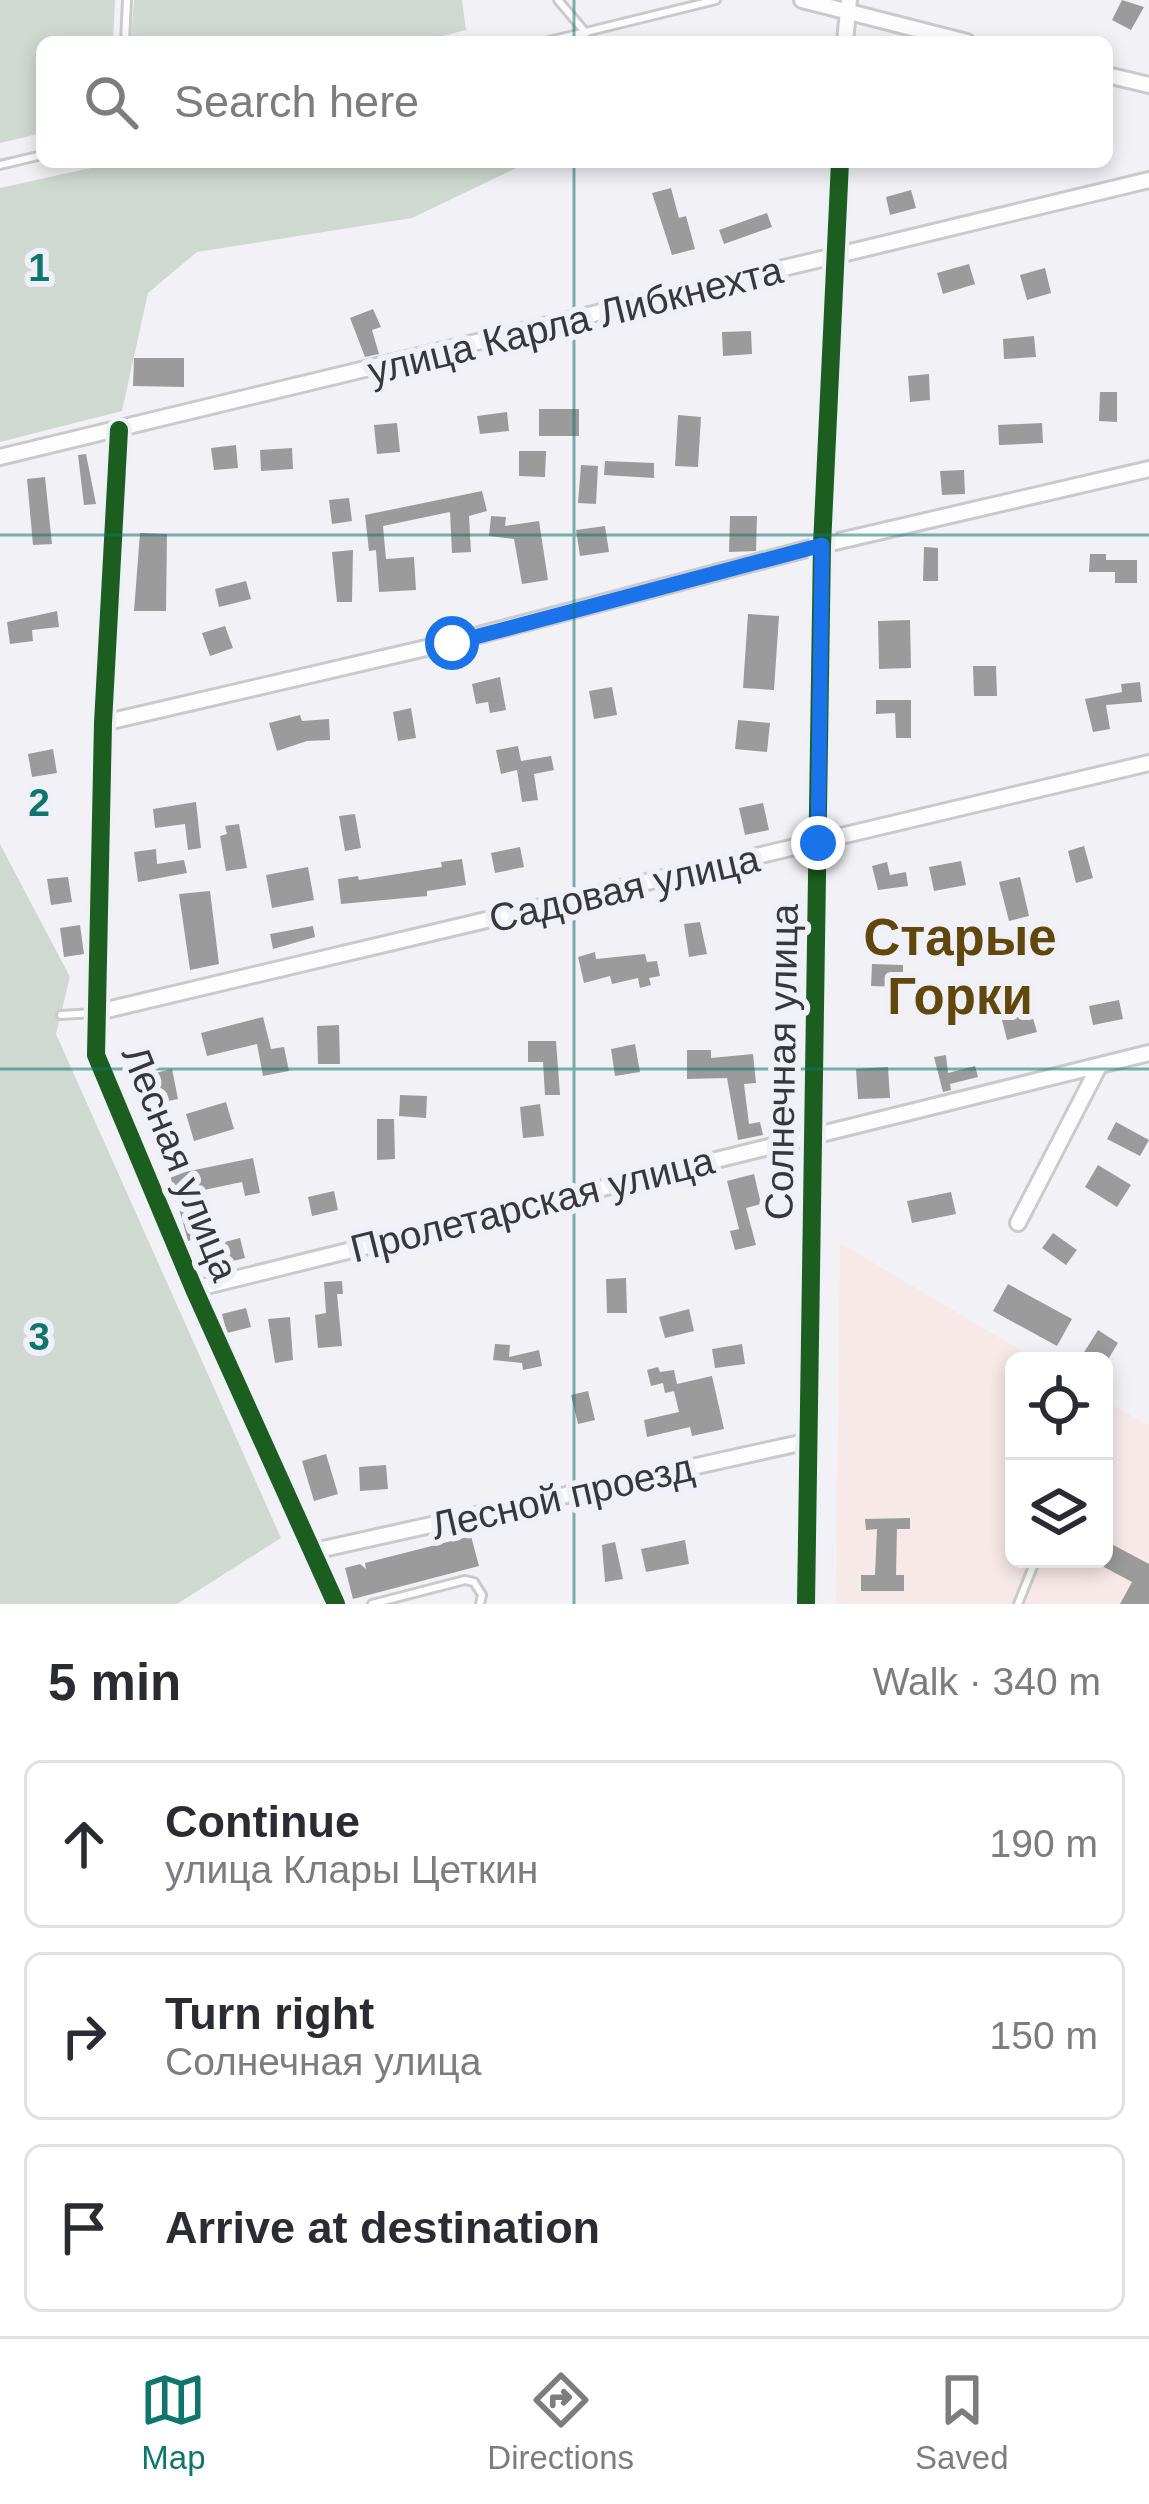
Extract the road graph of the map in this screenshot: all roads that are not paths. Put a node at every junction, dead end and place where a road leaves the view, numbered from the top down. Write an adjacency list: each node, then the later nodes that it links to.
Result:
1 (127, 0): 7 (lane)
2 (559, 0): 6 (lane)
3 (716, 0): 6 (lane)
4 (802, 0): 5 (street)
5 (848, 7): 9 (street)
6 (586, 33): 8 (lane)
7 (125, 36)
8 (572, 36)
9 (947, 36)
10 (1113, 76): 11 (street)
11 (1149, 85)
12 (36, 156): 13 (lane)
13 (0, 165)
14 (840, 168): 16 (street, Солнечная улица)
15 (1149, 180): 16 (street, улица Карла Либкнехта)
16 (836, 257): 17 (street, улица Карла Либкнехта); 20 (street, Солнечная улица)
17 (119, 430): 18 (street, улица Карла Либкнехта); 21 (street, Лесная улица)
18 (0, 457)
19 (1149, 469): 20 (street)
20 (822, 545): 21 (street); 23 (street, Солнечная улица)
21 (103, 723): 24 (street, Лесная улица)
22 (1149, 763): 23 (street, Садовая улица)
23 (818, 843): 24 (street, Садовая улица); 28 (street, Солнечная улица)
24 (98, 1012): 25 (lane); 30 (street, Лесная улица)
25 (61, 1015)
26 (1149, 1053): 27 (street, Пролетарская улица)
27 (1099, 1066): 28 (street, Пролетарская улица); 29 (street)
28 (811, 1134): 30 (street, Пролетарская улица); 31 (street, Солнечная улица)
29 (1018, 1223)
30 (194, 1289): 32 (street, Лесная улица)
31 (809, 1441): 32 (street, Лесной проезд); 37 (street, Солнечная улица)
32 (314, 1551): 34 (street, Лесная улица)
33 (1032, 1568): 38 (lane)
34 (336, 1604)
35 (372, 1604): 36 (lane)
36 (480, 1604)
37 (806, 1604)
38 (1018, 1604)

